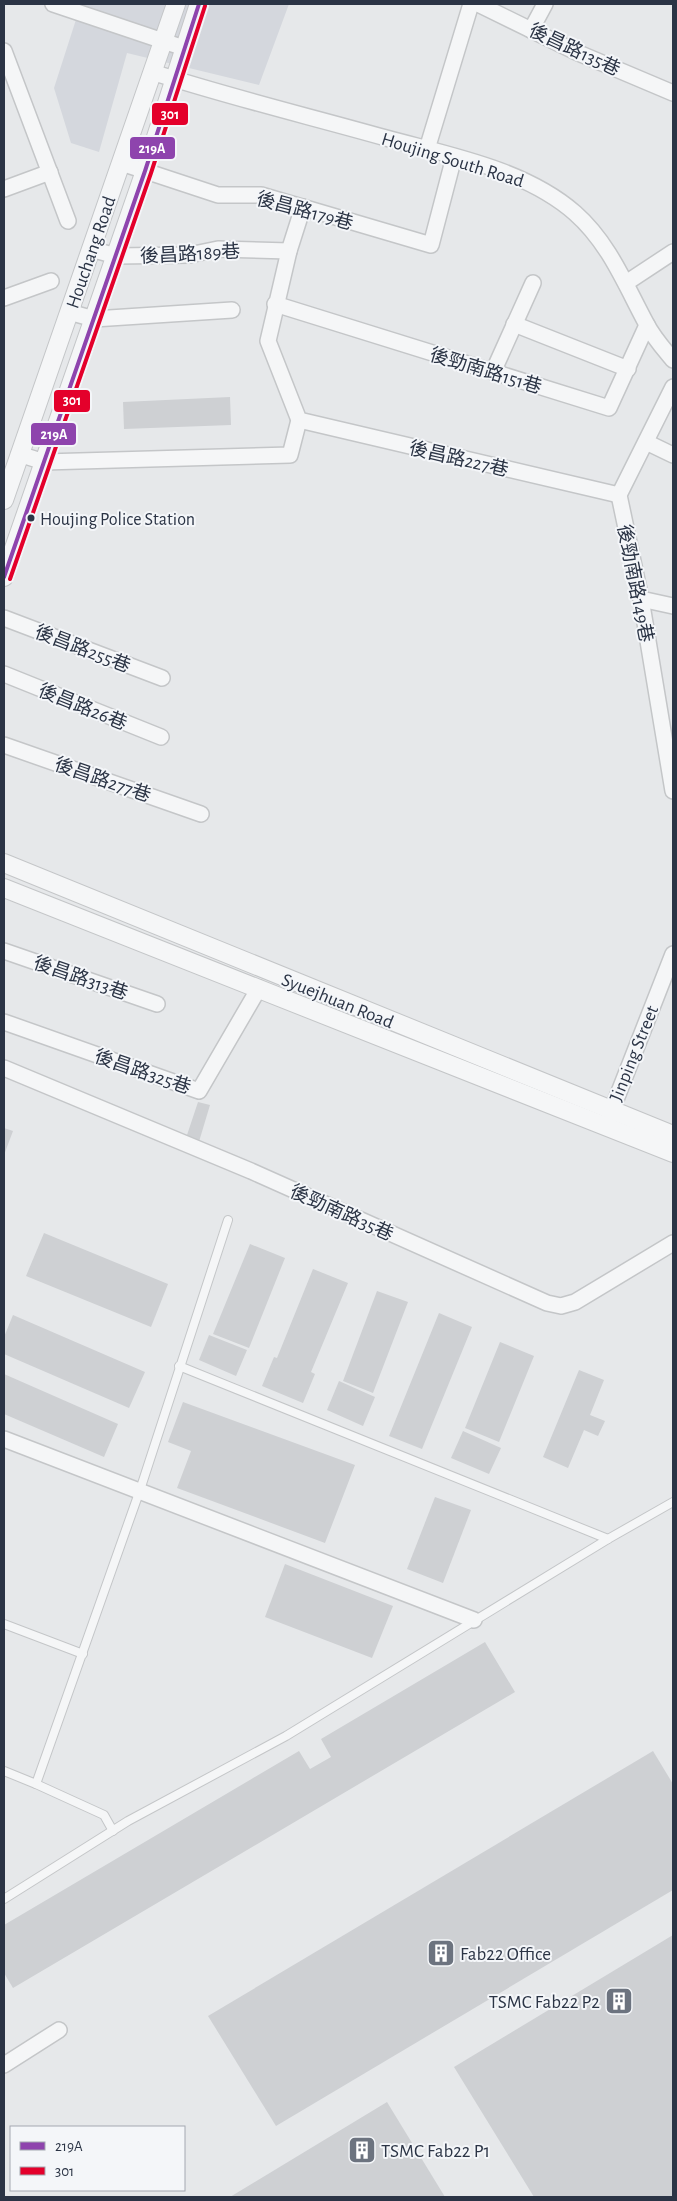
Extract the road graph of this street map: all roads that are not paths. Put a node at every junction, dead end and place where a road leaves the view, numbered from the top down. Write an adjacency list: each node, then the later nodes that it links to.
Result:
1 (53, 4): 8 (street)
2 (176, 4): 8 (street, Houchang Road)
3 (199, 4): 9 (street, Houchang Road)
4 (471, 4): 15 (street)
5 (478, 4): 7 (street, 後昌路135巷)
6 (545, 4): 7 (street)
7 (531, 30): 14 (street, 後昌路135巷)
8 (162, 41): 9 (street); 12 (street, Houchang Road)
9 (184, 48): 13 (street, Houchang Road)
10 (4, 51): 11 (street)
11 (7, 70): 19 (street)
12 (152, 72): 13 (street, Houjing South Road); 17 (street, Houchang Road)
13 (174, 79): 15 (street, Houjing South Road); 18 (street, Houchang Road)
14 (673, 93)
15 (427, 149): 16 (street, Houjing South Road)
16 (454, 157): 21 (street, 後昌路179巷); 29 (street, Houjing South Road)
17 (121, 163): 18 (street, 後昌路179巷); 23 (street, Houchang Road)
18 (145, 171): 21 (street, 後昌路179巷); 26 (street, Houchang Road)
19 (50, 172): 20 (street); 22 (street)
20 (4, 189)
21 (303, 207): 24 (street)
22 (68, 221)
23 (91, 248): 26 (street, 後昌路189巷); 33 (street, Houchang Road)
24 (289, 251): 26 (street, 後昌路189巷); 31 (street)
25 (673, 252): 29 (street)
26 (116, 256): 34 (street, Houchang Road)
27 (51, 281): 30 (street)
28 (533, 283): 35 (street)
29 (626, 283): 36 (street, Houjing South Road)
30 (4, 298)
31 (275, 304): 39 (street, 後勁南路151巷); 41 (street)
32 (232, 310): 34 (street)
33 (69, 312): 34 (street); 43 (street, Houchang Road)
34 (94, 319): 45 (street, Houchang Road)
35 (514, 324): 38 (street); 39 (street)
36 (647, 325): 37 (street, Houjing South Road); 38 (street, 後勁南路151巷)
37 (673, 360)
38 (628, 369): 39 (street, 後勁南路151巷)
39 (493, 372)
40 (673, 387): 42 (street)
41 (299, 420): 45 (street); 46 (street, 後昌路227巷)
42 (646, 442): 44 (street); 46 (street)
43 (20, 454): 45 (street); 47 (street, Houchang Road)
44 (673, 455)
45 (44, 462): 48 (street, Houchang Road)
46 (619, 495): 49 (street, 後勁南路149巷)
47 (4, 500)
48 (4, 575)
49 (641, 599): 50 (street); 56 (street, 後勁南路149巷)
50 (673, 606)
51 (4, 618): 53 (street, 後昌路255巷)
52 (4, 674): 54 (street, 後昌路26巷)
53 (162, 678)
54 (162, 737)
55 (4, 745): 57 (street, 後昌路277巷)
56 (673, 791)
57 (202, 814)
58 (4, 863): 66 (street, Syuejhuan Road)
59 (4, 888): 62 (street, Syuejhuan Road)
60 (4, 951): 63 (street, 後昌路313巷)
61 (673, 954): 66 (street, Jinping Street)
62 (258, 988): 64 (street, 後昌路325巷); 66 (street, Syuejhuan Road)
63 (157, 1004)
64 (4, 1022)
65 (4, 1068): 70 (street, 後勁南路35巷)
66 (608, 1118): 67 (street, Syuejhuan Road); 68 (street, Syuejhuan Road)
67 (673, 1135)
68 (673, 1153)
69 (228, 1220): 71 (lane)
70 (673, 1243)
71 (179, 1366): 73 (lane); 75 (lane)
72 (4, 1439): 73 (street)
73 (140, 1490): 76 (street); 78 (lane)
74 (673, 1502): 75 (lane)
75 (608, 1538): 76 (lane)
76 (474, 1620): 81 (lane)
77 (4, 1624): 78 (lane)
78 (83, 1654): 80 (lane)
79 (4, 1771): 80 (lane)
80 (36, 1784): 81 (lane)
81 (113, 1831): 82 (lane)
82 (4, 1899)
83 (58, 2030): 84 (street)
84 (4, 2064)

